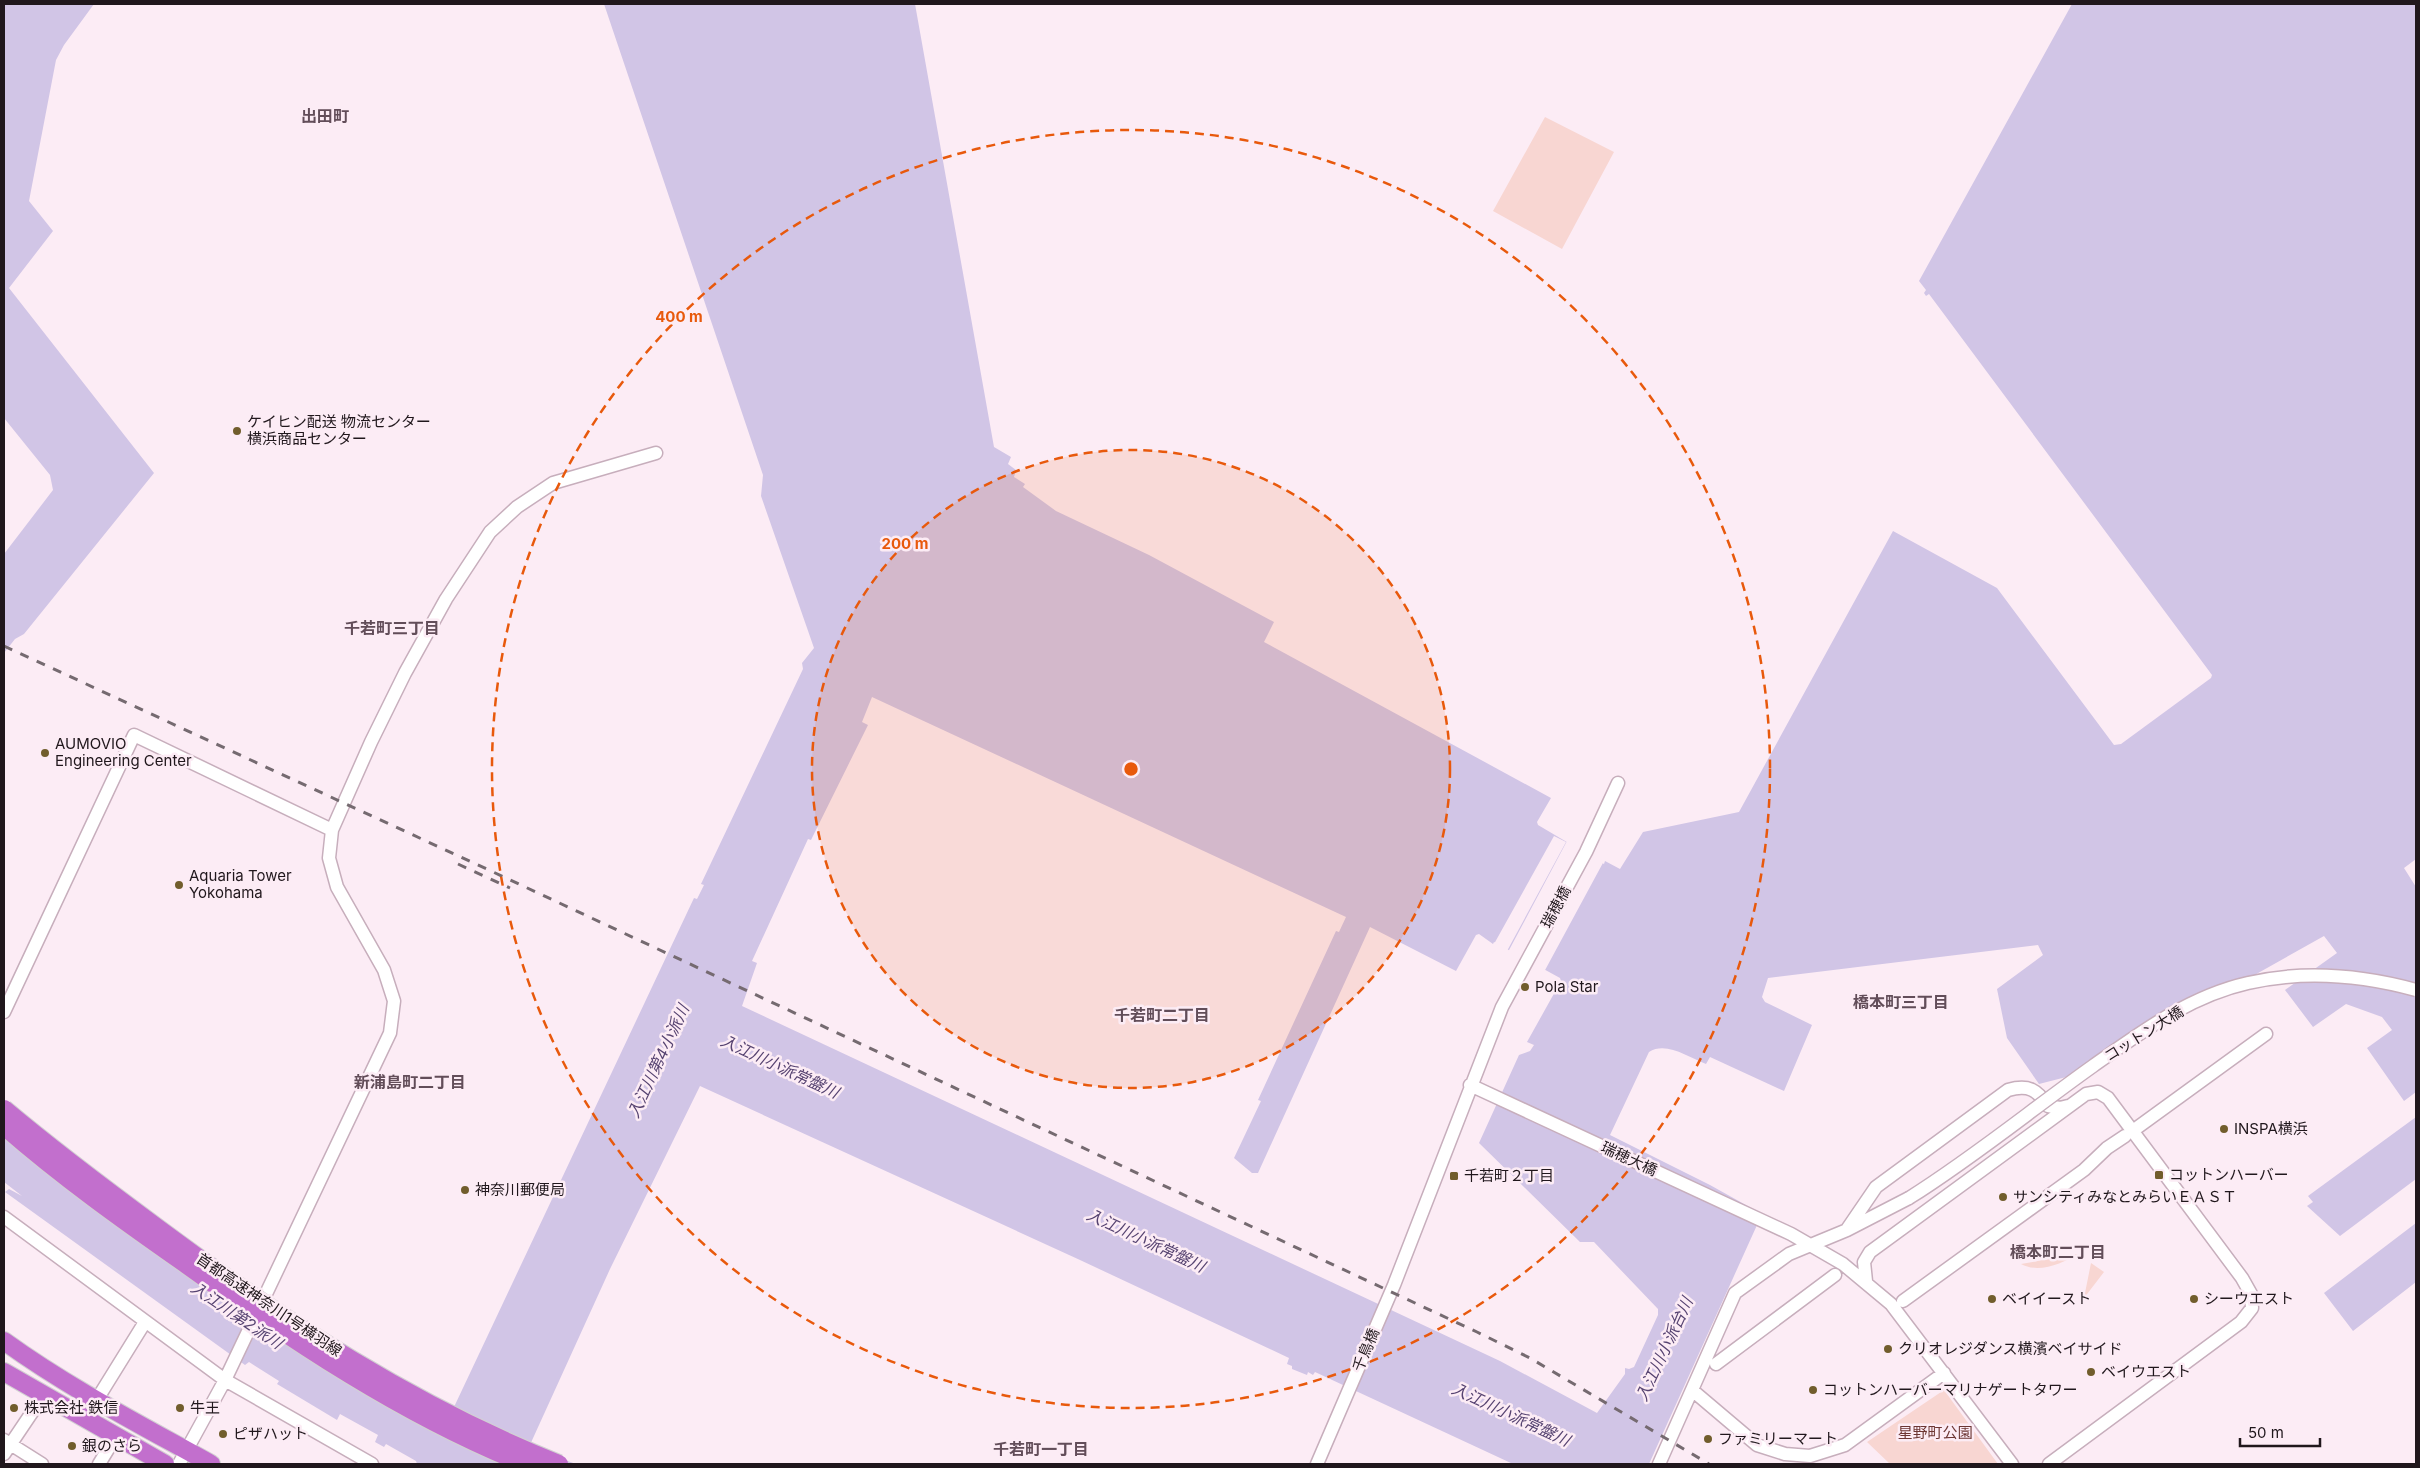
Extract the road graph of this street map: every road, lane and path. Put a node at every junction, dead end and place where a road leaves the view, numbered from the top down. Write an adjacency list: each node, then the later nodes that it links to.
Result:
1 (656, 453): 3 (street)
2 (1618, 783): 7 (street, 瑞穂橋)
3 (332, 830): 5 (street); 27 (street, bridge)
4 (2416, 990): 16 (street, コットン大橋, bridge)
5 (4, 1012)
6 (2266, 1034): 13 (street)
7 (1470, 1085): 17 (street, 瑞穂大橋); 42 (street, 千鳥橋)
8 (2048, 1106): 9 (street); 11 (street); 16 (street)
9 (2069, 1106): 11 (street); 45 (street)
10 (4, 1109): 41 (highway, 首都高速神奈川1号横羽線, bridge)
11 (2043, 1125): 19 (street)
12 (4, 1126): 23 (highway, 首都高速神奈川1号横羽線, bridge)
13 (2138, 1127)
14 (2125, 1136): 20 (street)
15 (4, 1217): 21 (street)
16 (1847, 1230): 17 (street, コットン大橋)
17 (1811, 1244): 19 (street, 瑞穂大橋); 28 (street, コットン大橋)
18 (1835, 1275): 24 (street)
19 (1866, 1281): 26 (street, 瑞穂大橋)
20 (1903, 1301)
21 (145, 1322): 27 (street); 29 (street)
22 (4, 1341): 33 (highway)
23 (317, 1355): 39 (highway, bridge); 40 (highway, 首都高速神奈川1号横羽線, bridge)
24 (1716, 1364)
25 (4, 1372): 30 (highway)
26 (1944, 1373): 28 (street); 44 (street, 瑞穂大橋)
27 (225, 1380): 33 (street); 34 (street)
28 (1692, 1390): 43 (street, コットン大橋)
29 (101, 1393)
30 (43, 1396): 31 (highway); 32 (street)
31 (116, 1436): 36 (street); 37 (highway)
32 (6, 1446): 35 (street)
33 (183, 1458): 38 (highway)
34 (368, 1463)
35 (42, 1464)
36 (99, 1464)
37 (165, 1464)
38 (211, 1464)
39 (502, 1464)
40 (525, 1464)
41 (559, 1464)
42 (1317, 1464)
43 (1659, 1464)
44 (2012, 1464)
45 (2049, 1464)

